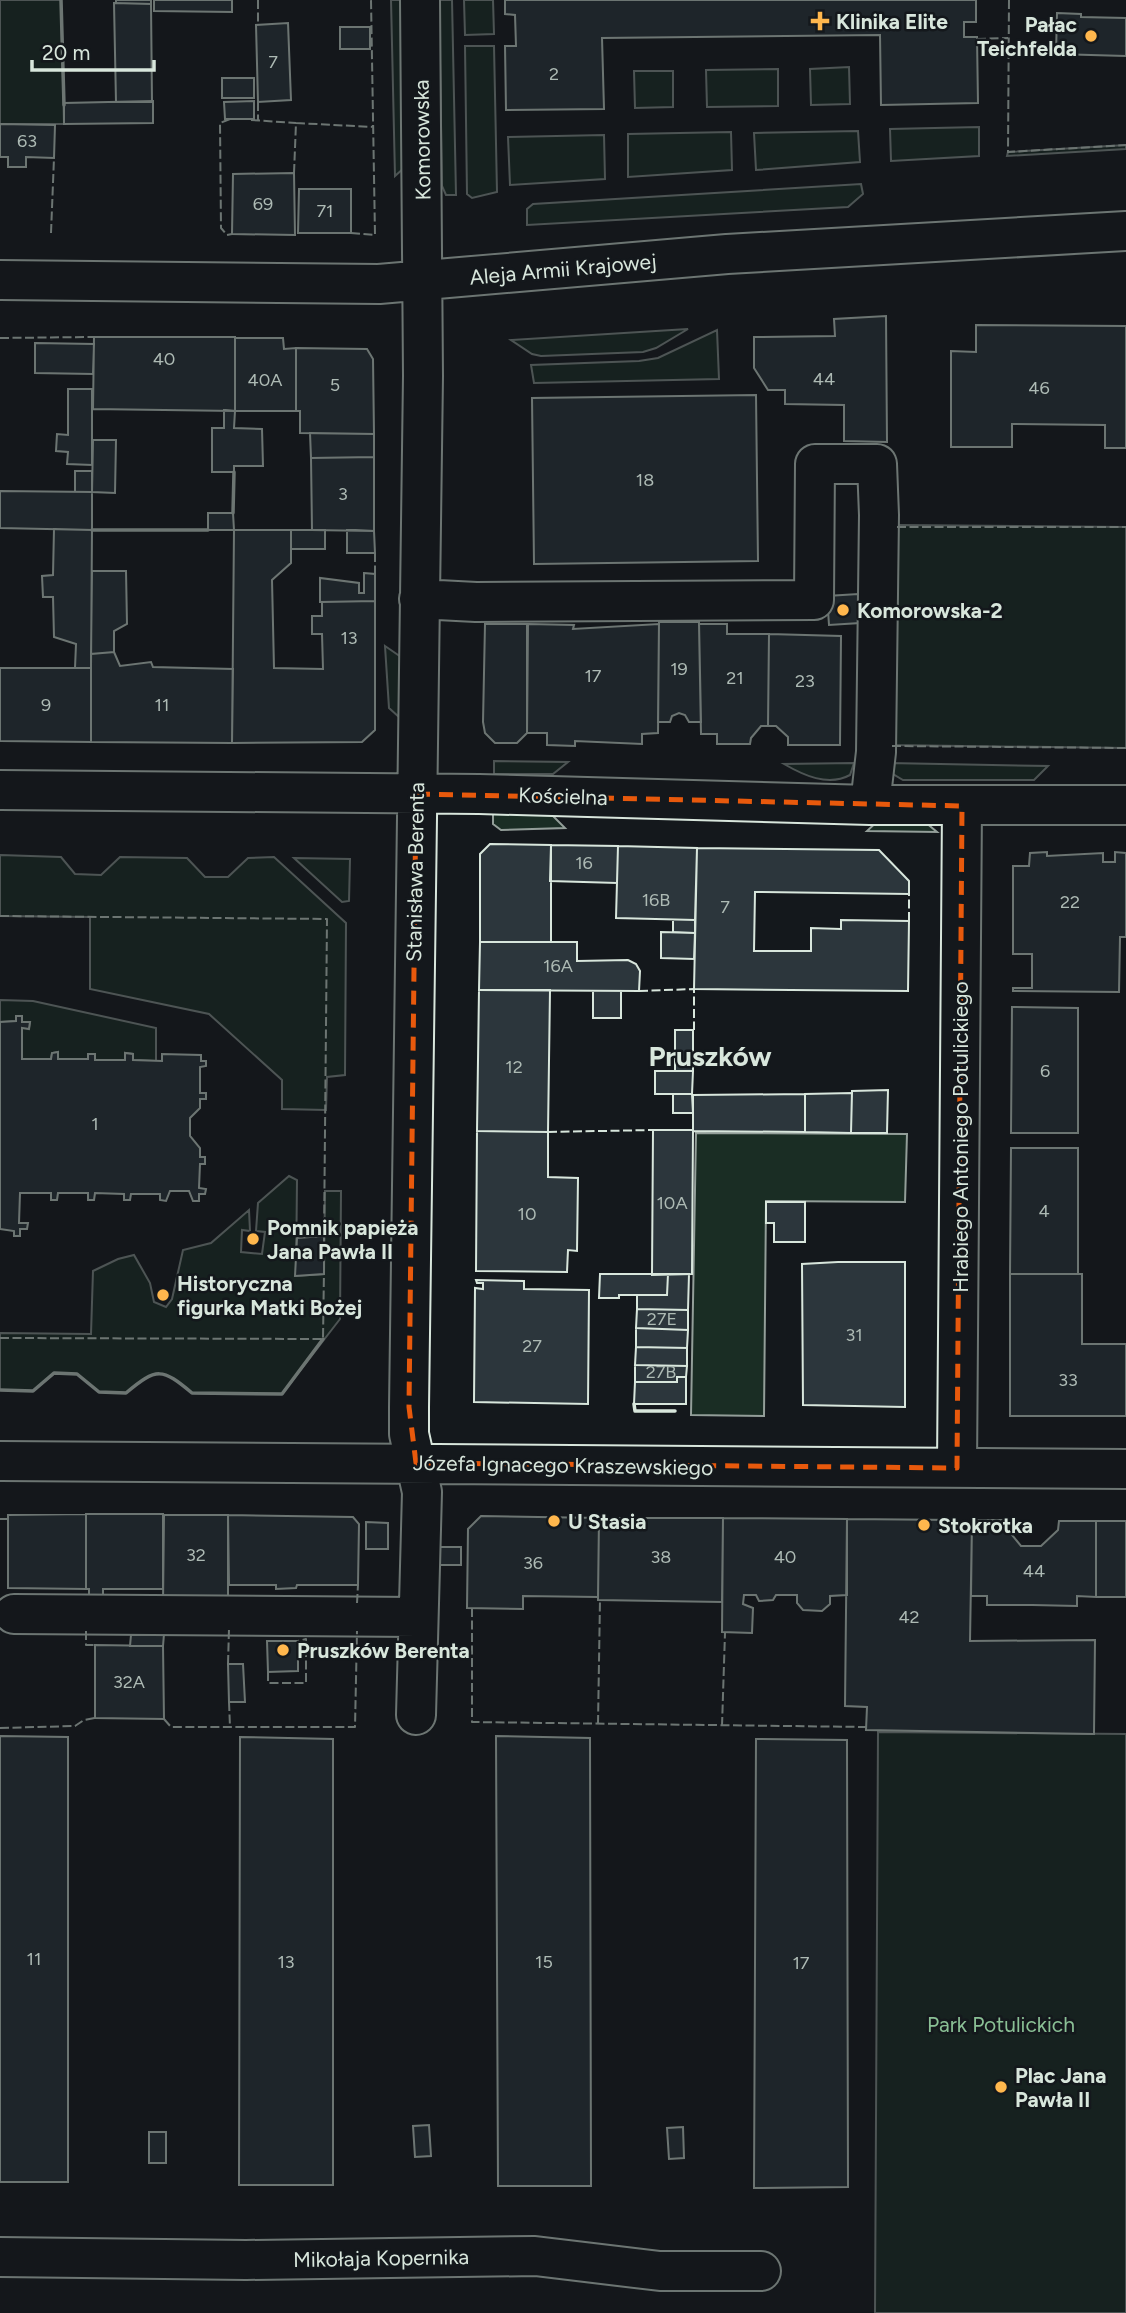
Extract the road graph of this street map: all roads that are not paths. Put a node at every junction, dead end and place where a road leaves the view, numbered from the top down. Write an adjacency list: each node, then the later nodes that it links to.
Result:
1 (421, 0): 4 (street, Komorowska)
2 (1126, 231): 4 (street, Aleja Armii Krajowej)
3 (0, 280): 4 (street, Aleja Armii Krajowej)
4 (423, 281): 5 (street, Stanisława Berenta)
5 (419, 599): 7 (street, Stanisława Berenta); 8 (street)
6 (0, 790): 7 (street, Kościelna)
7 (416, 794): 8 (street, Kościelna); 12 (street, Stanisława Berenta)
8 (870, 805): 10 (street, Kościelna)
9 (1126, 805): 10 (street, Kościelna)
10 (962, 806): 13 (street, Hrabiego Antoniego Potulickiego)
11 (0, 1461): 12 (street, Józefa Ignacego Kraszewskiego)
12 (416, 1463): 13 (street, Józefa Ignacego Kraszewskiego); 16 (street, Stanisława Berenta)
13 (957, 1468): 14 (street, Józefa Ignacego Kraszewskiego)
14 (1126, 1469)
15 (14, 1614): 16 (street)
16 (417, 1617): 17 (street, Stanisława Berenta)
17 (416, 1715)
18 (0, 2257): 19 (street, Mikołaja Kopernika)
19 (761, 2271)

